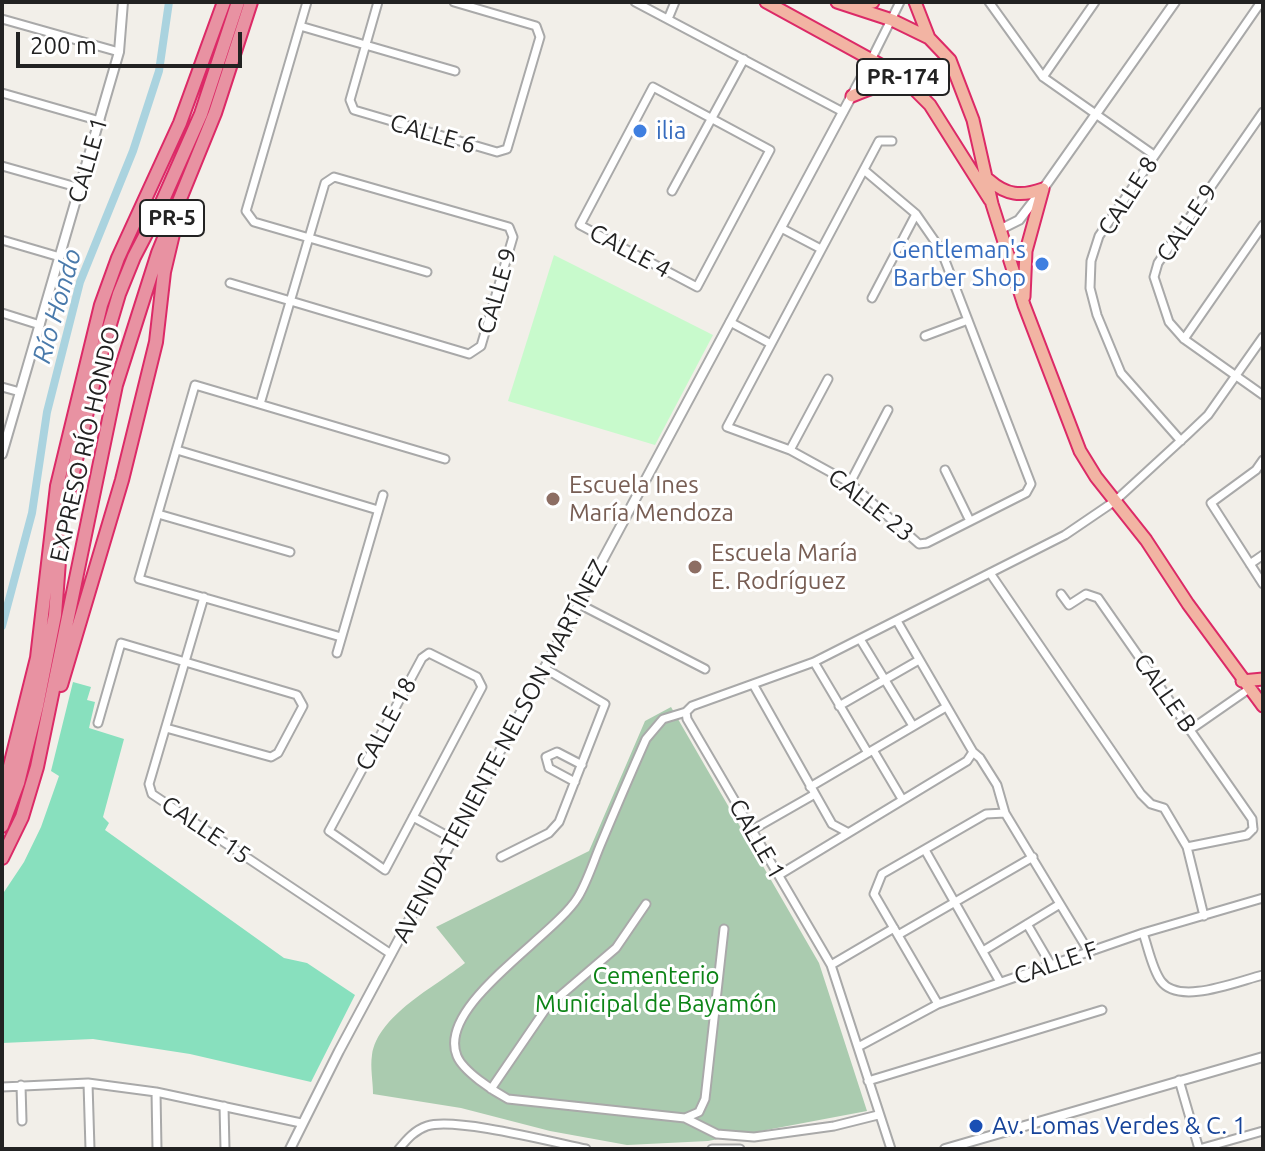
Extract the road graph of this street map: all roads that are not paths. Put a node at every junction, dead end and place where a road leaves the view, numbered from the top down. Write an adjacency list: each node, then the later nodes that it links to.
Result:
1 (123, 2): 27 (street, CALLE 1)
2 (215, 2): 31 (highway)
3 (224, 2): 31 (highway, EXPRESO RÍO HONDO / PR-5)
4 (238, 2): 136 (highway)
5 (251, 2): 45 (highway, EXPRESO RÍO HONDO / PR-5)
6 (307, 2): 24 (street)
7 (378, 2): 26 (street, CALLE 6)
8 (454, 2): 26 (street, CALLE 6)
9 (635, 2): 22 (street)
10 (675, 2): 22 (street)
11 (766, 2): 28 (highway, PR-174)
12 (873, 2): 19 (highway)
13 (900, 2): 23 (street)
14 (915, 2): 25 (highway)
15 (989, 2): 32 (street)
16 (1095, 2): 32 (street)
17 (1175, 2): 38 (street)
18 (1261, 2): 20 (street, CALLE 8)
19 (843, 4): 23 (highway, PR-174)
20 (1259, 13): 44 (street, CALLE 8)
21 (2, 19): 27 (street)
22 (668, 19): 29 (street)
23 (892, 20): 25 (highway, PR-174); 28 (street)
24 (300, 26): 26 (street); 57 (street)
25 (929, 38): 43 (highway, PR-174)
26 (365, 45): 30 (street)
27 (119, 52): 40 (street, CALLE 1)
28 (872, 58): 33 (highway, PR-174); 35 (street, AVENIDA TENIENTE NELSON MARTÍNEZ)
29 (744, 59): 36 (street); 39 (street)
30 (455, 71)
31 (199, 75): 131 (highway, EXPRESO RÍO HONDO / PR-5)
32 (1043, 77): 38 (street)
33 (910, 85): 35 (highway); 41 (highway, PR-174)
34 (2, 93): 40 (street)
35 (852, 96): 36 (street, AVENIDA TENIENTE NELSON MARTÍNEZ)
36 (843, 112): 55 (street, AVENIDA TENIENTE NELSON MARTÍNEZ)
37 (1263, 112): 72 (street, CALLE 9)
38 (1096, 115): 44 (street); 50 (street)
39 (712, 119): 39 (street, CALLE 4); 51 (street)
40 (100, 121): 49 (street, CALLE 1)
41 (946, 130): 43 (highway); 52 (highway, PR-174)
42 (892, 141): 47 (street, CALLE 23)
43 (980, 147): 48 (highway, PR-174)
44 (1154, 155): 82 (street, CALLE 8)
45 (196, 163): 81 (highway, EXPRESO RÍO HONDO / PR-5); 121 (highway)
46 (2, 166): 49 (street)
47 (864, 170): 53 (street, CALLE 23); 59 (street, CALLE 23)
48 (989, 180): 50 (highway); 52 (highway, PR-174)
49 (80, 188): 60 (street, CALLE 1)
50 (1043, 189): 56 (street); 65 (highway)
51 (672, 191)
52 (992, 204): 56 (highway, PR-174)
53 (916, 214): 63 (street); 67 (street, CALLE 23)
54 (1263, 225): 72 (street)
55 (781, 228): 59 (street); 68 (street, AVENIDA TENIENTE NELSON MARTÍNEZ)
56 (1001, 229): 65 (highway, PR-174)
57 (309, 238): 61 (street); 64 (street); 64 (street, CALLE 9)
58 (2, 240): 60 (street)
59 (821, 249): 73 (street, CALLE 23)
60 (60, 257): 69 (street, CALLE 1)
61 (427, 272)
62 (230, 283): 64 (street, CALLE 9)
63 (872, 298)
64 (290, 302): 79 (street)
65 (1024, 305): 91 (highway, PR-174)
66 (2, 313): 69 (street)
67 (968, 320): 70 (street); 94 (street, CALLE 23)
68 (730, 322): 73 (street); 102 (street, AVENIDA TENIENTE NELSON MARTÍNEZ)
69 (40, 325): 77 (street, CALLE 1)
70 (925, 336)
71 (1263, 337): 74 (street)
72 (1184, 339): 74 (street, CALLE 9)
73 (771, 344): 84 (street, CALLE 23)
74 (1236, 375): 78 (street, CALLE 9); 82 (street)
75 (828, 379): 84 (street)
76 (2, 387): 77 (street)
77 (20, 392): 85 (street, CALLE 1)
78 (1263, 395)
79 (260, 404): 83 (street); 86 (street)
80 (888, 410): 89 (street)
81 (105, 437): 121 (highway, EXPRESO RÍO HONDO / PR-5); 142 (highway)
82 (1181, 441): 91 (street)
83 (177, 450): 92 (street); 93 (street)
84 (790, 450): 89 (street, CALLE 23)
85 (2, 454)
86 (445, 459)
87 (1263, 460): 97 (street)
88 (945, 470): 94 (street)
89 (850, 483): 94 (street, CALLE 23)
90 (383, 495): 92 (street)
91 (1115, 501): 98 (street); 115 (highway, PR-174)
92 (378, 510): 104 (street)
93 (158, 514): 95 (street); 101 (street)
94 (970, 521)
95 (290, 552)
96 (1263, 555): 97 (street)
97 (1250, 564): 99 (street)
98 (990, 573): 103 (street); 143 (street)
99 (1263, 584)
100 (1061, 594): 125 (street, CALLE B)
101 (204, 597): 104 (street); 108 (street, CALLE 15)
102 (579, 604): 110 (street, AVENIDA TENIENTE NELSON MARTÍNEZ); 111 (street)
103 (897, 621): 105 (street); 107 (street)
104 (341, 637): 106 (street)
105 (860, 639): 109 (street); 113 (street)
106 (337, 653)
107 (919, 660): 113 (street); 119 (street)
108 (186, 662): 122 (street); 124 (street, CALLE 15); 124 (street)
109 (814, 662): 114 (street); 117 (street)
110 (544, 668): 128 (street); 141 (street, AVENIDA TENIENTE NELSON MARTÍNEZ)
111 (705, 669)
112 (1263, 679): 115 (highway)
113 (884, 680): 117 (street); 123 (street)
114 (753, 684): 120 (street); 130 (street)
115 (1246, 685): 118 (highway, PR-174); 125 (street)
116 (1263, 690): 118 (highway, PR-174)
117 (839, 706): 126 (street)
118 (1263, 706)
119 (946, 707): 123 (street); 127 (street)
120 (686, 712): 138 (street, CALLE 1); 175 (street)
121 (48, 718): 134 (highway, EXPRESO RÍO HONDO / PR-5)
122 (98, 723)
123 (913, 726): 126 (street)
124 (166, 728): 161 (street, CALLE 15)
125 (1190, 730): 137 (street, CALLE B)
126 (870, 751): 130 (street); 132 (street)
127 (973, 752): 132 (street); 133 (street)
128 (582, 765): 129 (street); 129 (street)
129 (575, 782): 145 (street)
130 (812, 790): 138 (street); 139 (street)
131 (2, 798)
132 (902, 799): 139 (street)
133 (1005, 813): 144 (street); 146 (street)
134 (22, 817): 147 (highway, EXPRESO RÍO HONDO / PR-5); 148 (highway)
135 (413, 817): 135 (street, CALLE 18); 141 (street)
136 (2, 826)
137 (1253, 829): 140 (street); 143 (street)
138 (752, 830): 149 (street, CALLE 1)
139 (847, 832): 149 (street)
140 (1263, 832)
141 (453, 839): 161 (street, AVENIDA TENIENTE NELSON MARTÍNEZ)
142 (2, 844)
143 (1187, 847): 154 (street)
144 (925, 850): 151 (street); 157 (street)
145 (501, 857)
146 (1033, 857): 151 (street); 153 (street)
147 (2, 858)
148 (2, 872)
149 (779, 875): 162 (street, CALLE 1)
150 (1263, 898): 154 (street, CALLE F)
151 (955, 902): 157 (street); 159 (street)
152 (646, 904): 175 (street)
153 (1060, 904): 155 (street); 160 (street)
154 (1204, 916): 158 (street, CALLE F)
155 (1027, 924): 159 (street); 163 (street)
156 (724, 929): 179 (street)
157 (896, 932): 162 (street); 166 (street)
158 (1143, 933): 160 (street, CALLE F); 164 (street)
159 (983, 951): 165 (street)
160 (1089, 952): 163 (street, CALLE F)
161 (391, 954): 181 (street, AVENIDA TENIENTE NELSON MARTÍNEZ)
162 (831, 965): 168 (street, CALLE 1)
163 (1051, 965): 165 (street, CALLE F)
164 (1263, 975)
165 (1000, 982): 166 (street, CALLE F)
166 (938, 1004): 168 (street, CALLE F)
167 (1102, 1010): 171 (street)
168 (858, 1047): 171 (street, CALLE 1)
169 (1263, 1057): 170 (street)
170 (1179, 1080): 192 (street); 193 (street)
171 (868, 1081): 178 (street, CALLE 1)
172 (88, 1083): 173 (street); 176 (street); 183 (street)
173 (21, 1085): 174 (street); 180 (street)
174 (2, 1087)
175 (491, 1089): 179 (street)
176 (156, 1092): 177 (street); 184 (street)
177 (224, 1106): 181 (street); 185 (street)
178 (878, 1115): 179 (street); 191 (street, CALLE 1)
179 (685, 1118)
180 (22, 1121)
181 (301, 1123): 186 (street, AVENIDA TENIENTE NELSON MARTÍNEZ)
182 (1263, 1131): 193 (street)
183 (90, 1149)
184 (157, 1149)
185 (225, 1149)
186 (290, 1149)
187 (399, 1149): 188 (street)
188 (586, 1149)
189 (712, 1149): 190 (street)
190 (740, 1149)
191 (891, 1149)
192 (945, 1149)
193 (1199, 1149)

